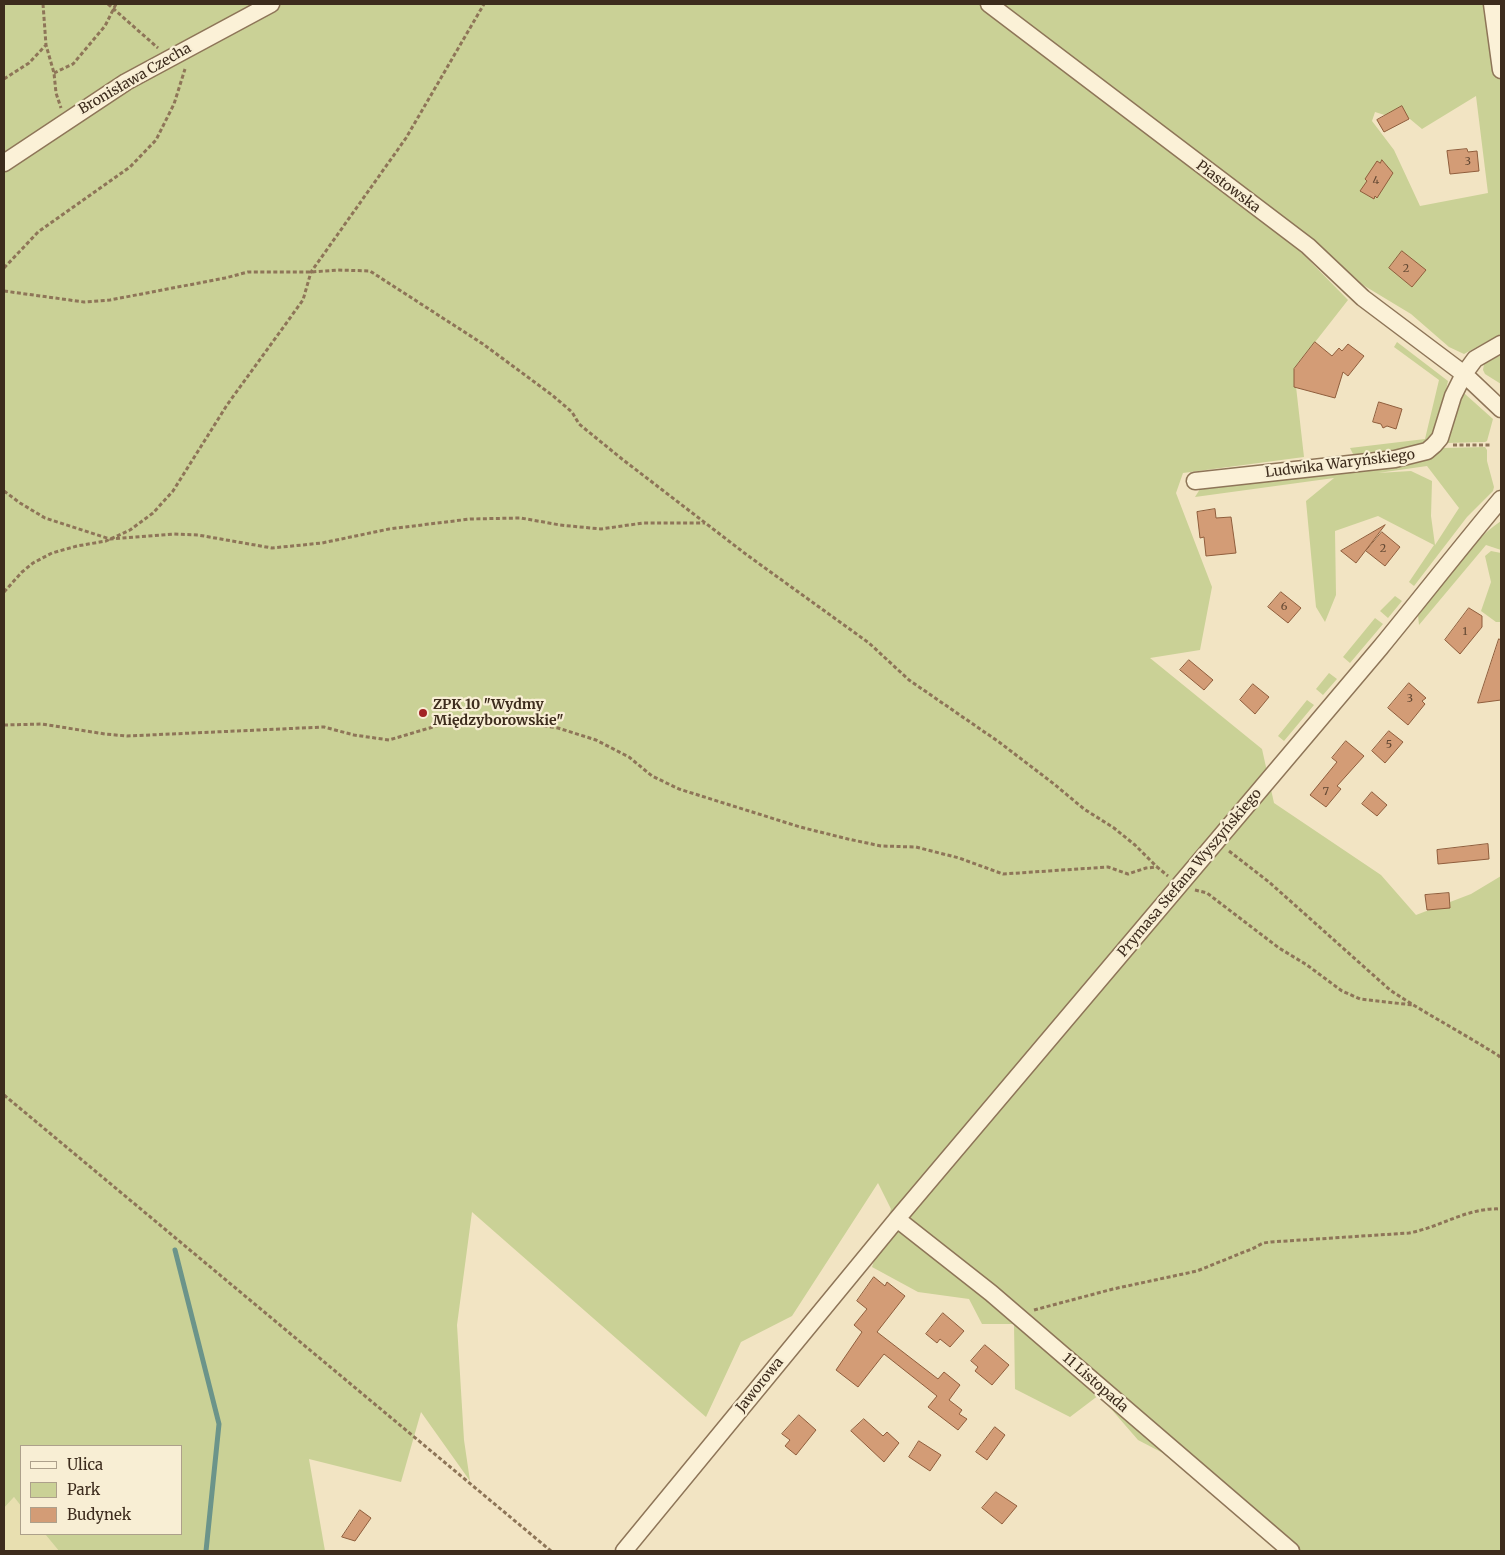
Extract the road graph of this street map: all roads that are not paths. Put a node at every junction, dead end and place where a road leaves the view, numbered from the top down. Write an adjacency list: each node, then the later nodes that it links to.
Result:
1 (271, 4): 5 (street, Bronisława Czecha)
2 (989, 4): 7 (street, Piastowska)
3 (1492, 4): 4 (street)
4 (1501, 70)
5 (4, 162)
6 (1501, 344): 7 (street)
7 (1464, 374): 8 (street, Piastowska); 9 (street, Piastowska); 10 (street, Ludwika Waryńskiego)
8 (1501, 392)
9 (1501, 409)
10 (1195, 481)
11 (1501, 499): 13 (street, Prymasa Stefana Wyszyńskiego)
12 (1501, 510): 13 (street, Prymasa Stefana Wyszyńskiego)
13 (1480, 524): 14 (street, Prymasa Stefana Wyszyńskiego)
14 (897, 1219): 15 (street, Jaworowa); 16 (street, 11 Listopada)
15 (624, 1551)
16 (1290, 1551)

